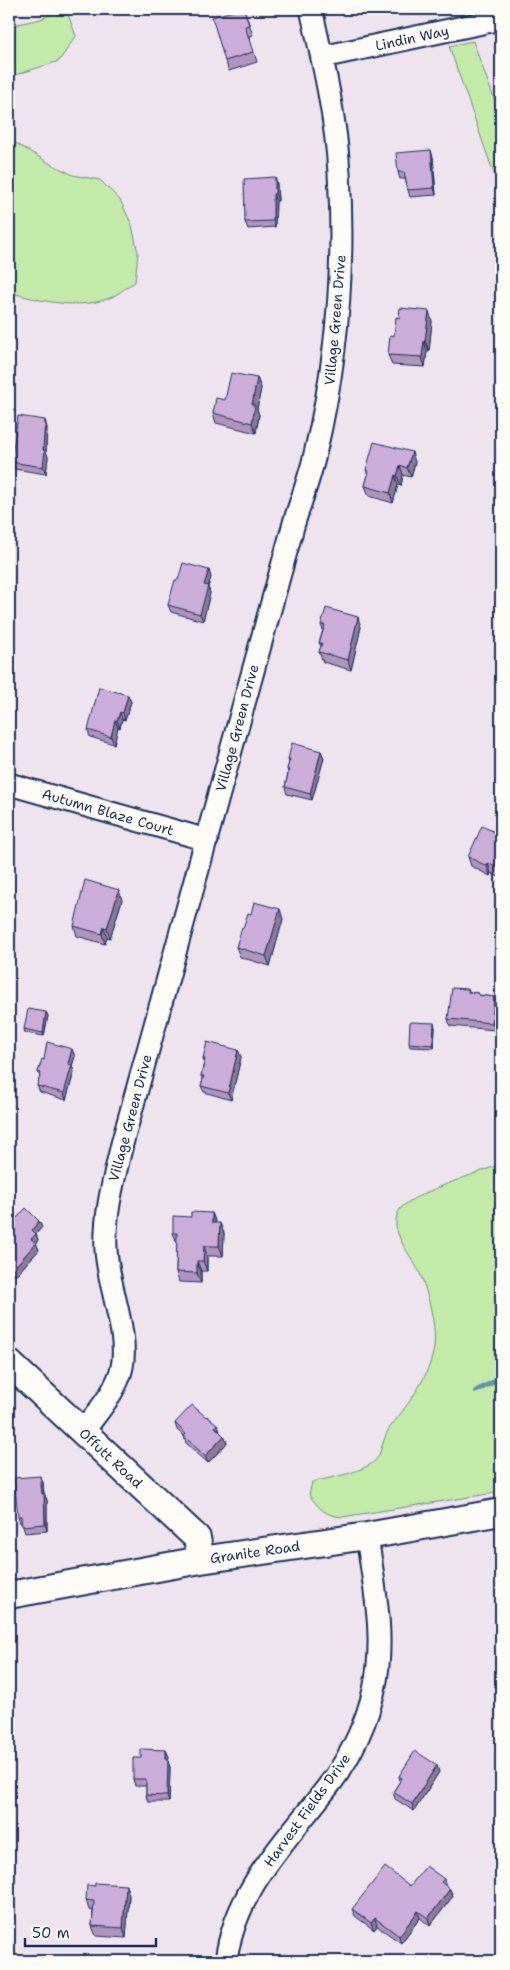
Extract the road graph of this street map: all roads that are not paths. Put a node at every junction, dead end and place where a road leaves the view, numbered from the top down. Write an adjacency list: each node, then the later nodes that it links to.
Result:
1 (311, 9): 3 (street, Village Green Drive)
2 (501, 19): 3 (street, Lindin Way)
3 (322, 57): 5 (street, Village Green Drive)
4 (9, 784): 5 (street, Autumn Blaze Court)
5 (207, 840): 7 (street, Village Green Drive)
6 (9, 1363): 7 (street, Offutt Road)
7 (83, 1432): 10 (street, Offutt Road)
8 (501, 1512): 9 (street, Granite Road)
9 (368, 1536): 10 (street, Granite Road); 12 (street, Harvest Fields Drive)
10 (201, 1560): 11 (street, Granite Road)
11 (9, 1595)
12 (226, 1961)

